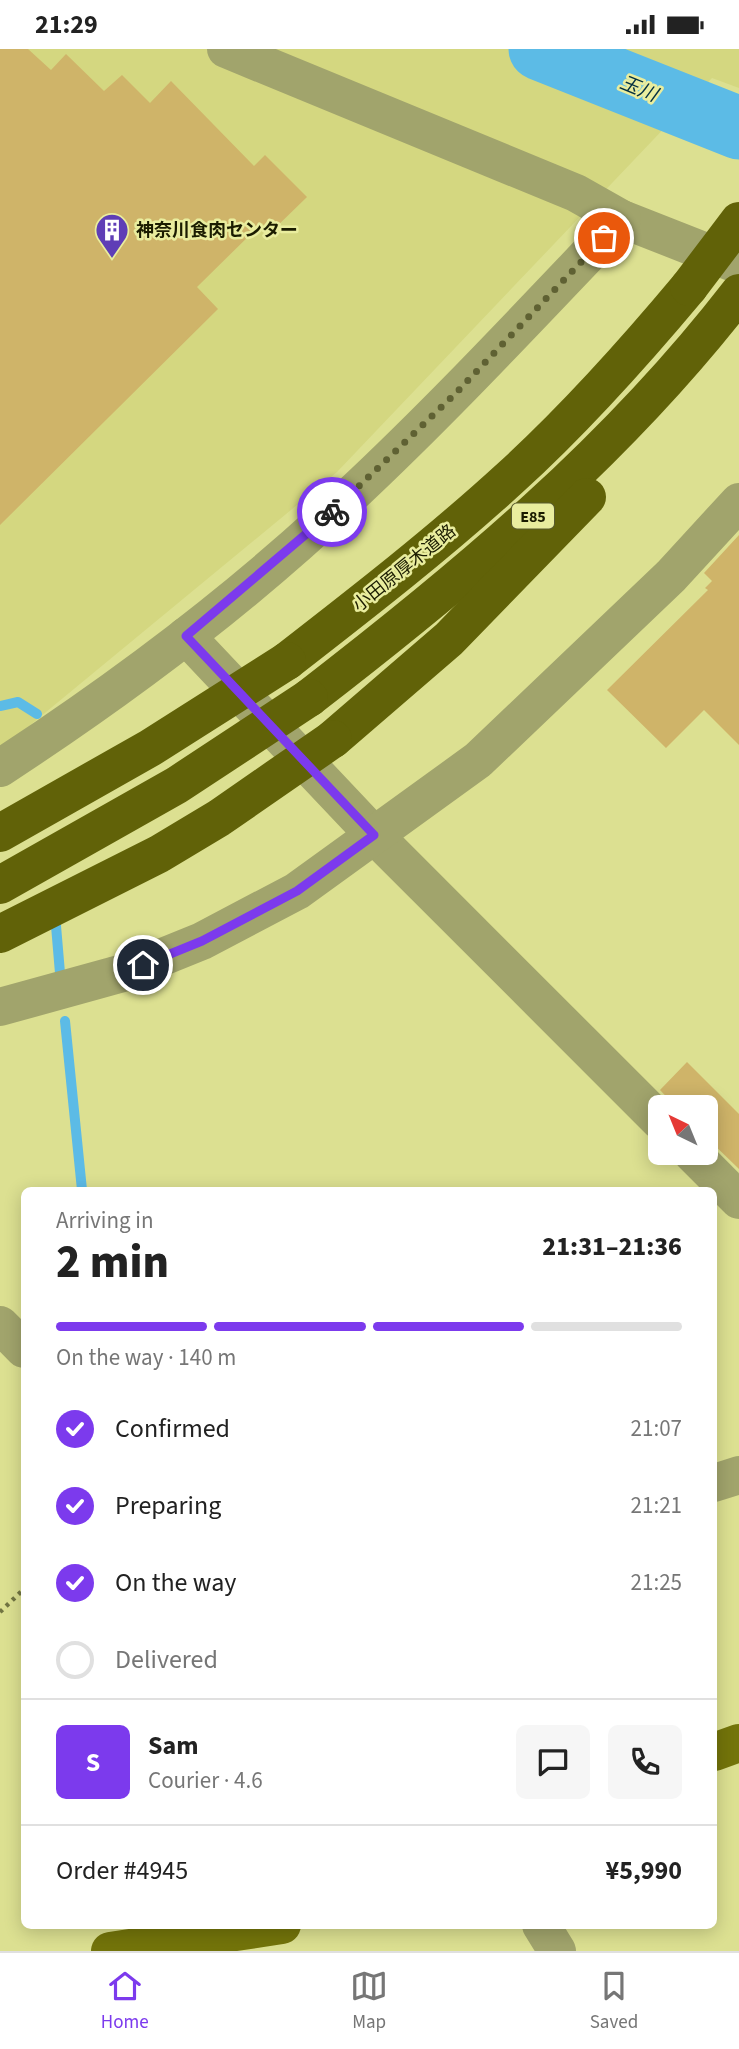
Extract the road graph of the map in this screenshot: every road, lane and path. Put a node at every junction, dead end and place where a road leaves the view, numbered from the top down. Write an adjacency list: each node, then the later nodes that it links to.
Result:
1 (226, 49): 2 (street)
2 (622, 219): 4 (street); 7 (street)
3 (739, 221): 9 (highway, 小田原厚木道路 / E85, bridge)
4 (739, 265)
5 (735, 299): 11 (highway, E85, bridge); 12 (highway, bridge)
6 (739, 502): 10 (street)
7 (186, 636): 8 (street); 10 (street)
8 (0, 768)
9 (0, 833)
10 (374, 835): 13 (street); 14 (street)
11 (0, 885)
12 (0, 934)
13 (0, 1007)
14 (648, 1109)
15 (704, 1165): 16 (street)
16 (739, 1200)
17 (0, 1325): 18 (street)
18 (21, 1346)
19 (739, 1475): 20 (street)
20 (717, 1482)
21 (21, 1592): 22 (path)
22 (0, 1612)
23 (739, 1743): 24 (main road)
24 (717, 1751)
25 (260, 1929): 27 (main road)
26 (543, 1929): 29 (street)
27 (153, 1949): 28 (main road)
28 (110, 1951)
29 (557, 1951)

